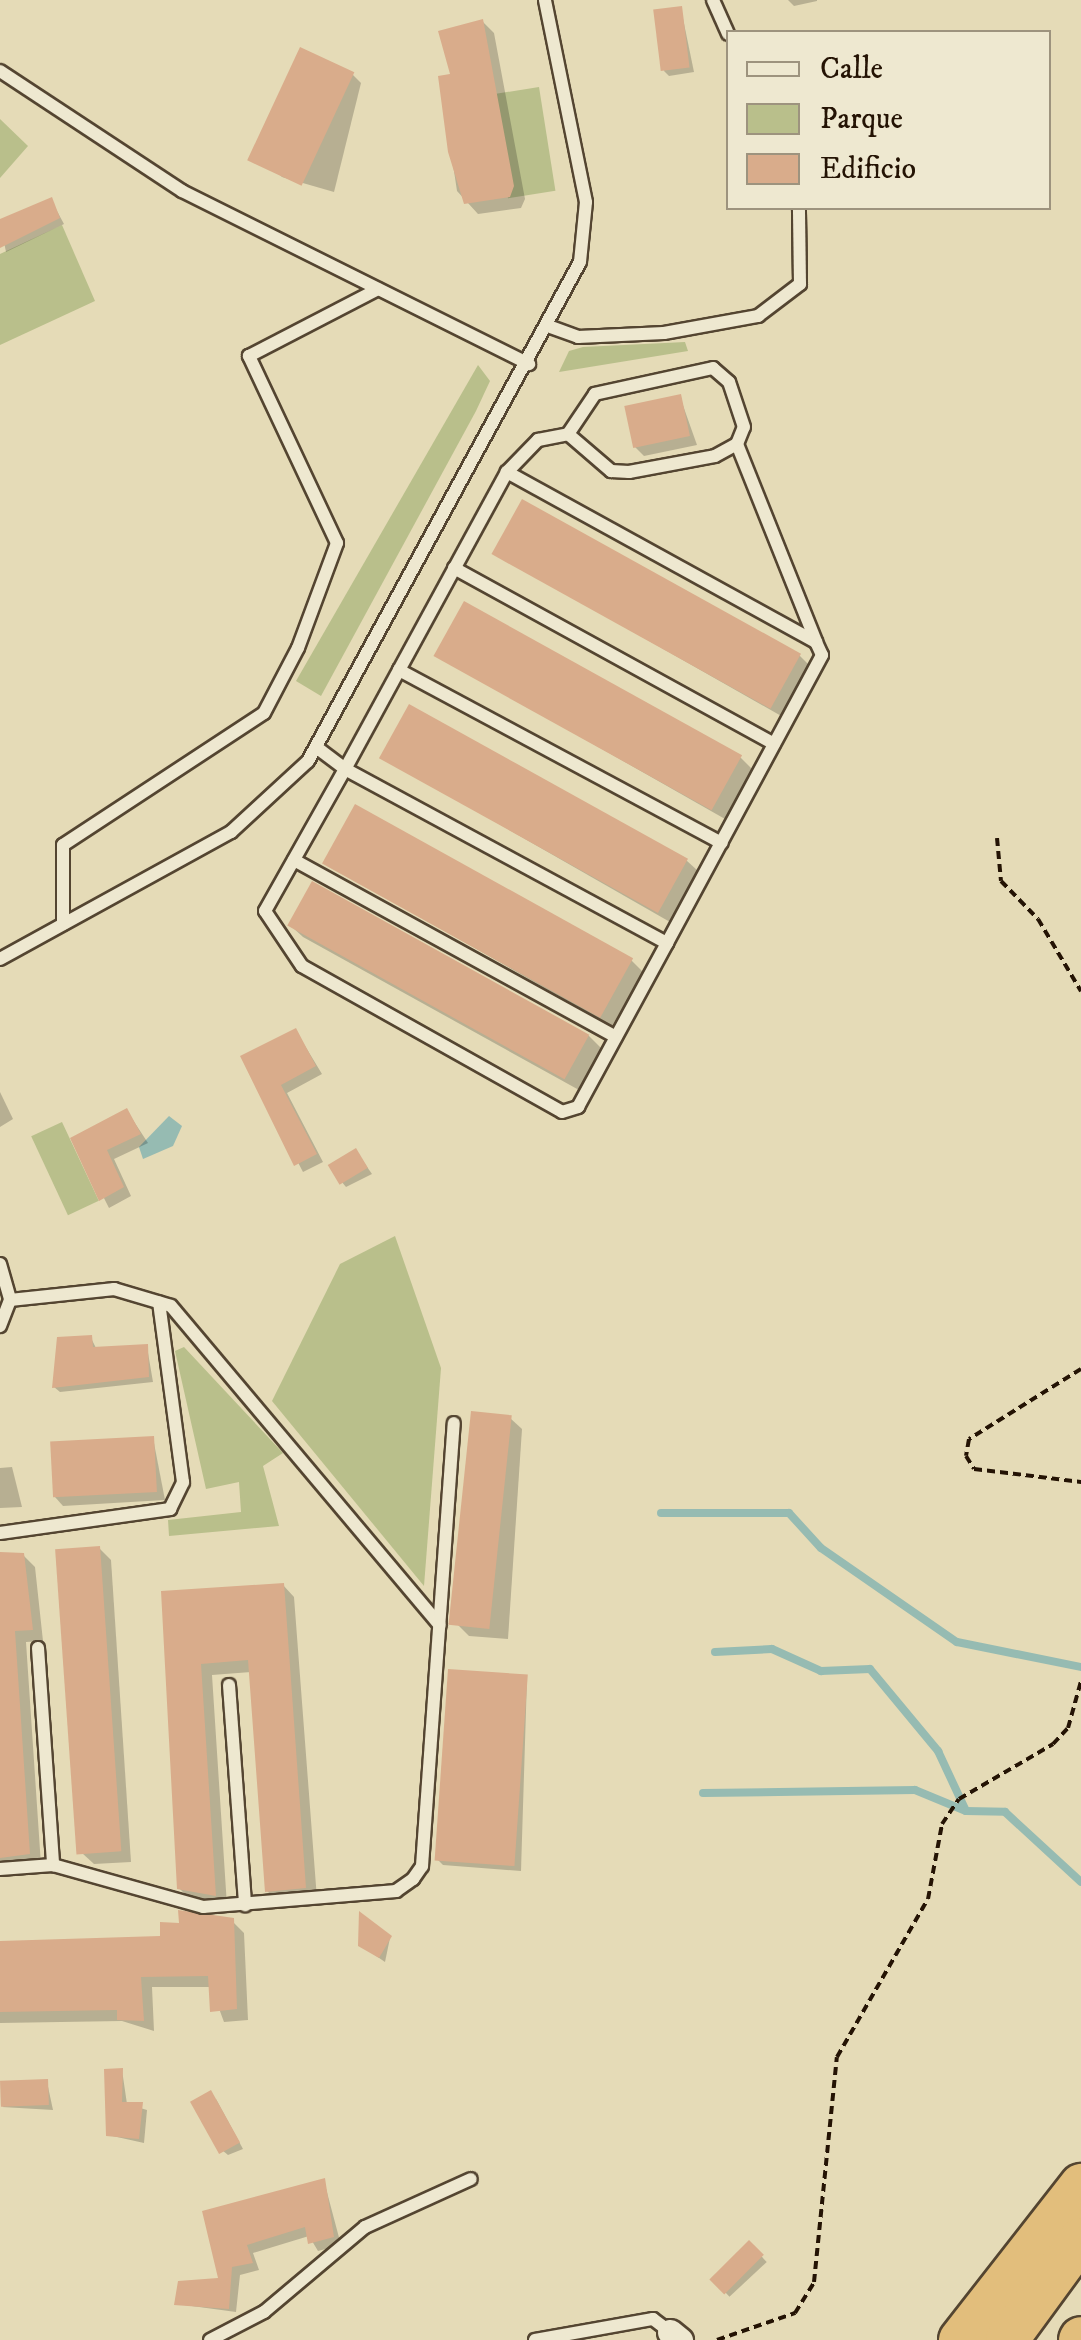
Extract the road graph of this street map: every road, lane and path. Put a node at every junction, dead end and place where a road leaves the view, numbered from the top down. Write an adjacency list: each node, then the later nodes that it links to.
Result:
1 (545, 0): 7 (lane)
2 (713, 0): 3 (lane)
3 (726, 30)
4 (0, 71): 6 (lane)
5 (799, 210): 7 (lane)
6 (378, 289): 8 (lane); 21 (lane)
7 (548, 326): 8 (lane)
8 (529, 364): 16 (lane)
9 (568, 434): 10 (lane); 10 (lane); 11 (lane)
10 (737, 444): 13 (lane)
11 (506, 472): 12 (lane); 13 (lane)
12 (454, 568): 14 (lane); 15 (lane)
13 (816, 642): 15 (lane)
14 (399, 670): 17 (lane); 19 (lane)
15 (774, 744): 19 (lane)
16 (316, 748): 17 (lane); 21 (lane)
17 (345, 769): 20 (lane); 22 (lane)
18 (997, 838): 24 (path)
19 (721, 843): 22 (lane)
20 (294, 860): 25 (lane); 25 (lane)
21 (63, 924): 23 (lane)
22 (666, 943): 25 (lane)
23 (0, 959)
24 (1081, 991)
25 (616, 1037)
26 (0, 1264): 27 (lane)
27 (10, 1300): 28 (lane); 29 (lane)
28 (159, 1303): 33 (lane); 34 (lane)
29 (0, 1326)
30 (1081, 1369): 32 (path)
31 (454, 1424): 34 (lane)
32 (1081, 1482)
33 (0, 1533)
34 (440, 1625): 40 (lane)
35 (38, 1648): 38 (lane)
36 (1081, 1681): 47 (path)
37 (229, 1685): 40 (lane)
38 (53, 1865): 39 (lane); 40 (lane)
39 (0, 1869)
40 (245, 1905)
41 (471, 2179): 45 (lane)
42 (1081, 2185): 48 (highway)
43 (1081, 2239): 49 (highway)
44 (675, 2336): 46 (lane)
45 (210, 2340)
46 (535, 2340)
47 (717, 2340)
48 (960, 2340)
49 (1008, 2340)

